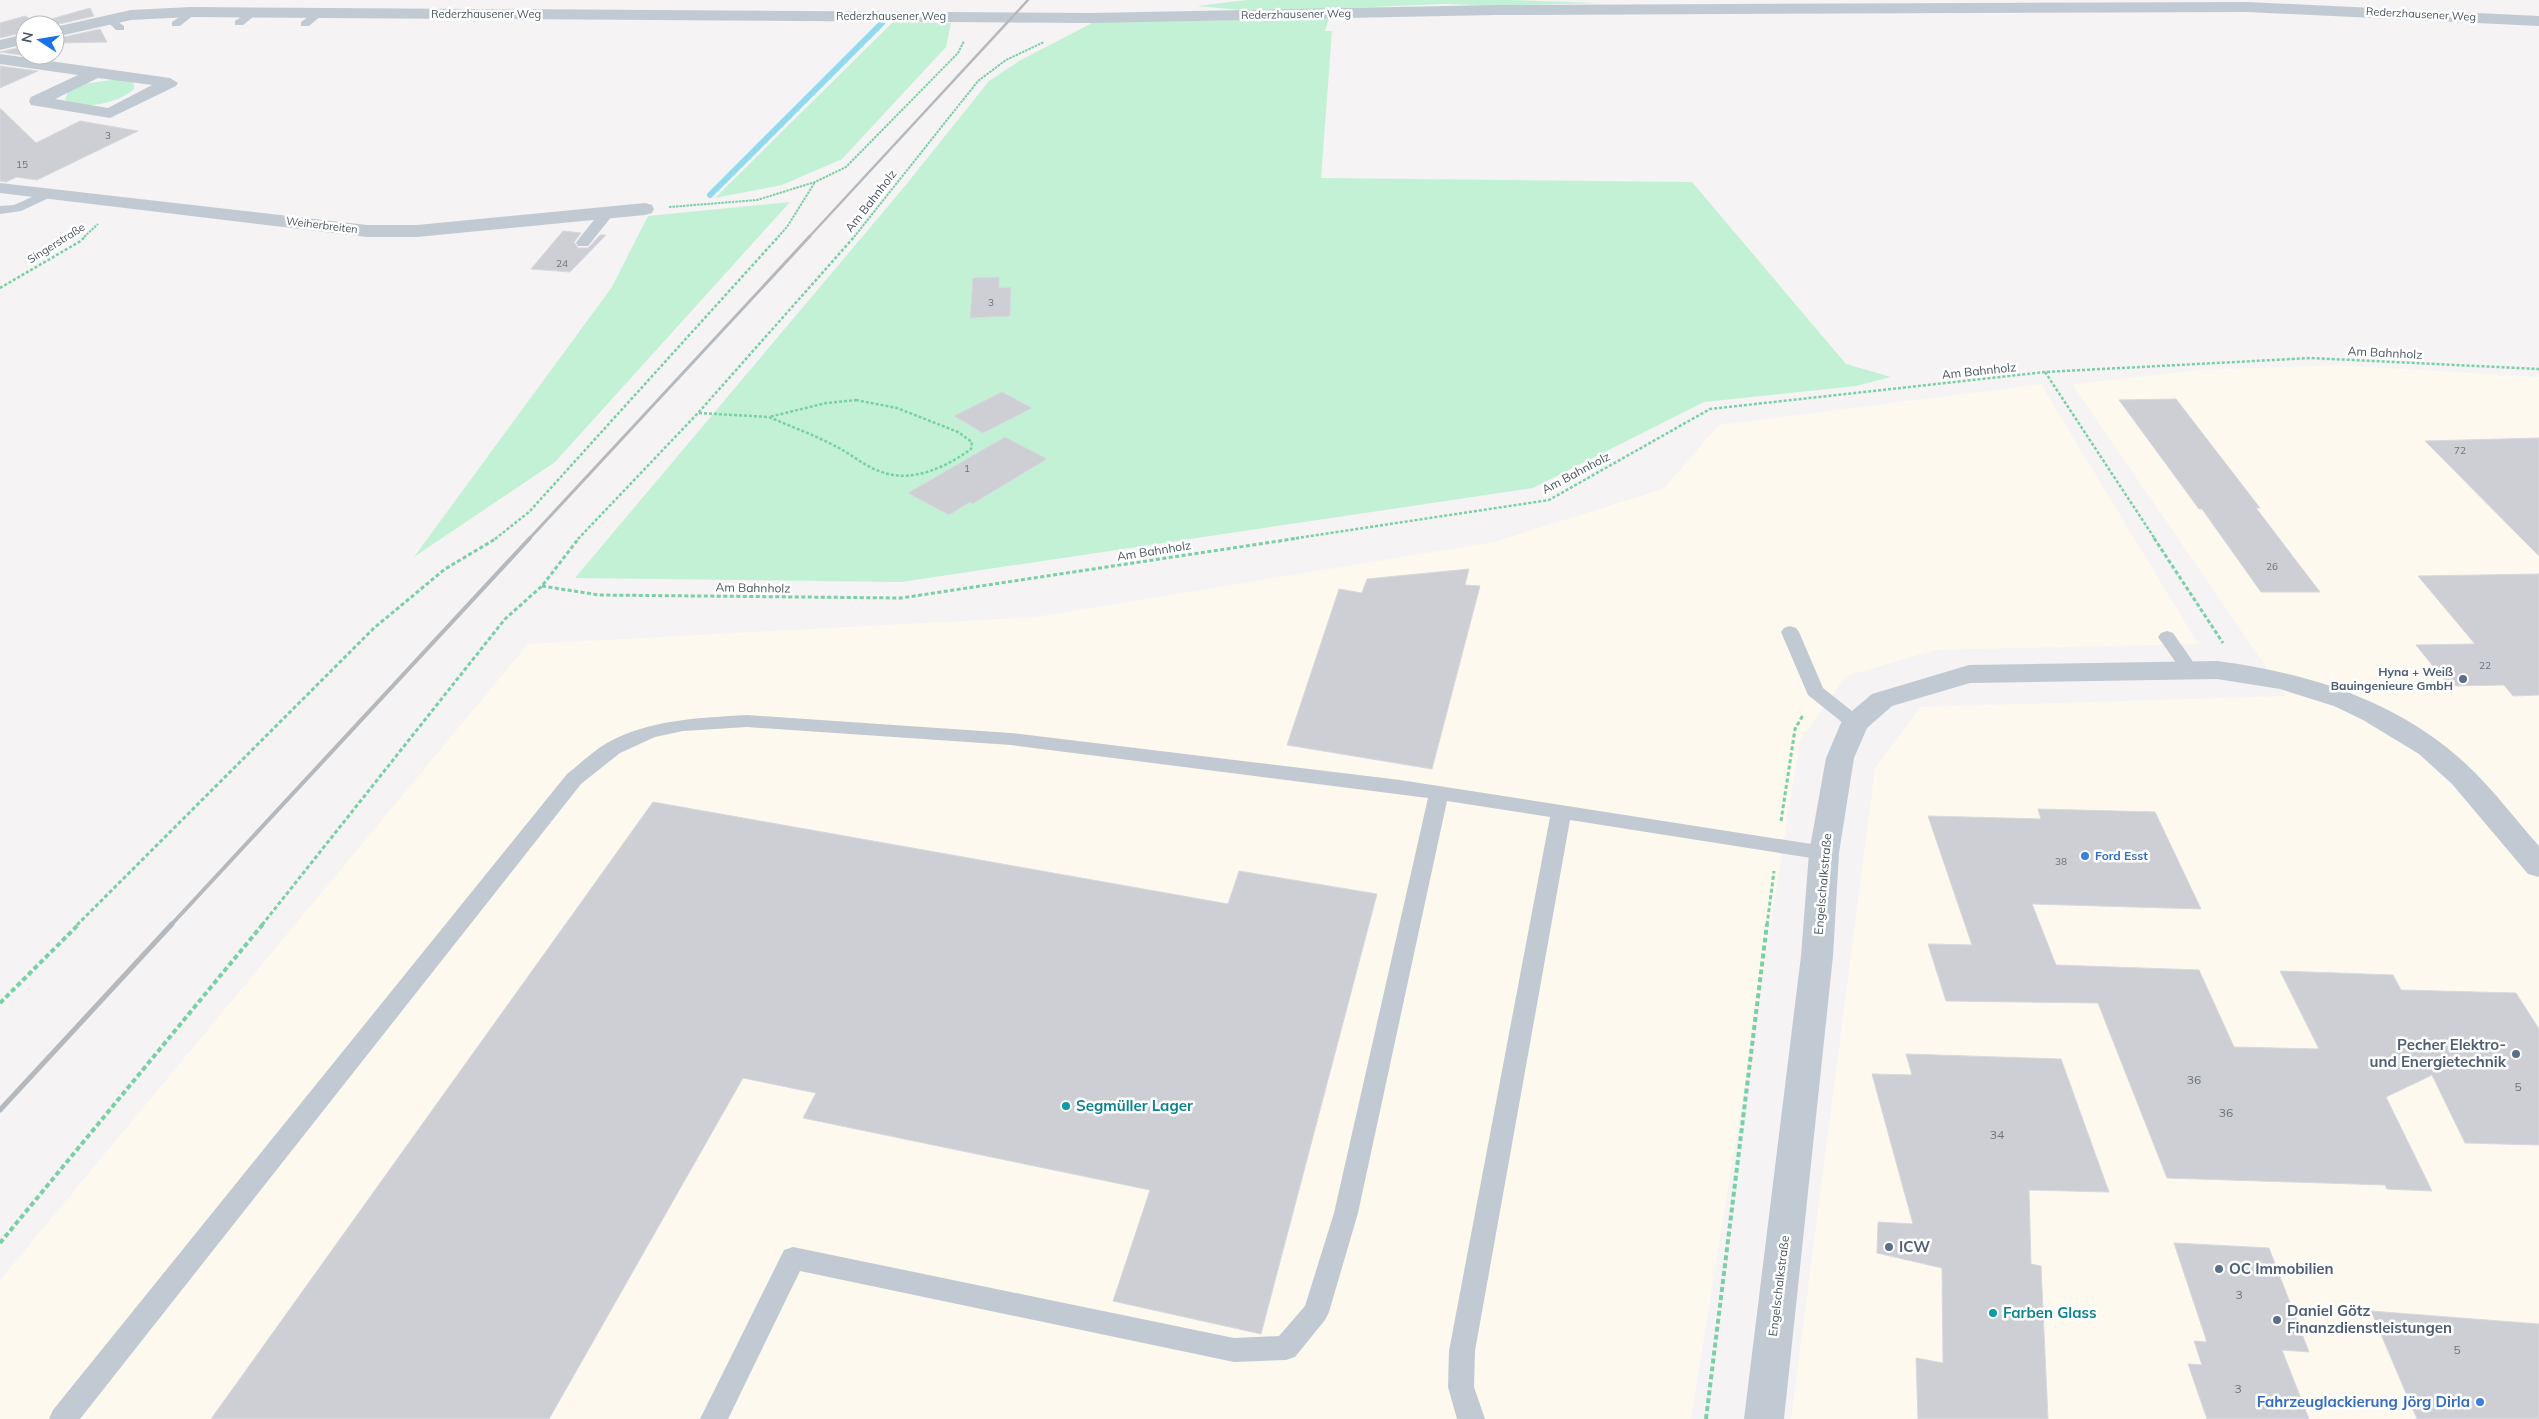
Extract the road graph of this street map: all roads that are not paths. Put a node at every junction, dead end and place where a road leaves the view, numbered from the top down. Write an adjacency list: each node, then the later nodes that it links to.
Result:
1 (191, 12): 2 (street, Rederzhausener Weg); 6 (lane); 8 (street, Rederzhausener Weg)
2 (253, 12): 3 (street, Rederzhausener Weg); 5 (lane)
3 (318, 13): 4 (street, Rederzhausener Weg); 7 (lane)
4 (2539, 21)
5 (239, 23)
6 (176, 24)
7 (305, 24)
8 (65, 30)
9 (15, 42): 10 (street)
10 (0, 46)
11 (0, 59): 12 (street)
12 (97, 72): 12 (street)
13 (0, 188): 14 (street, Weiherbreiten)
14 (45, 195): 16 (lane); 17 (street, Weiherbreiten)
15 (645, 209): 17 (street, Weiherbreiten)
16 (0, 210)
17 (607, 213): 18 (lane)
18 (583, 243)
19 (1790, 632): 22 (lane)
20 (2167, 637): 21 (lane)
21 (2204, 670): 22 (street, Engelschalkstraße); 26 (street, Engelschalkstraße)
22 (1855, 723): 25 (street, Engelschalkstraße)
23 (1438, 793): 24 (lane); 27 (lane); 28 (lane)
24 (1561, 812): 25 (lane); 29 (lane)
25 (1824, 854): 30 (street, Engelschalkstraße)
26 (2539, 866)
27 (63, 1419)
28 (714, 1419)
29 (1471, 1419)
30 (1764, 1419)

